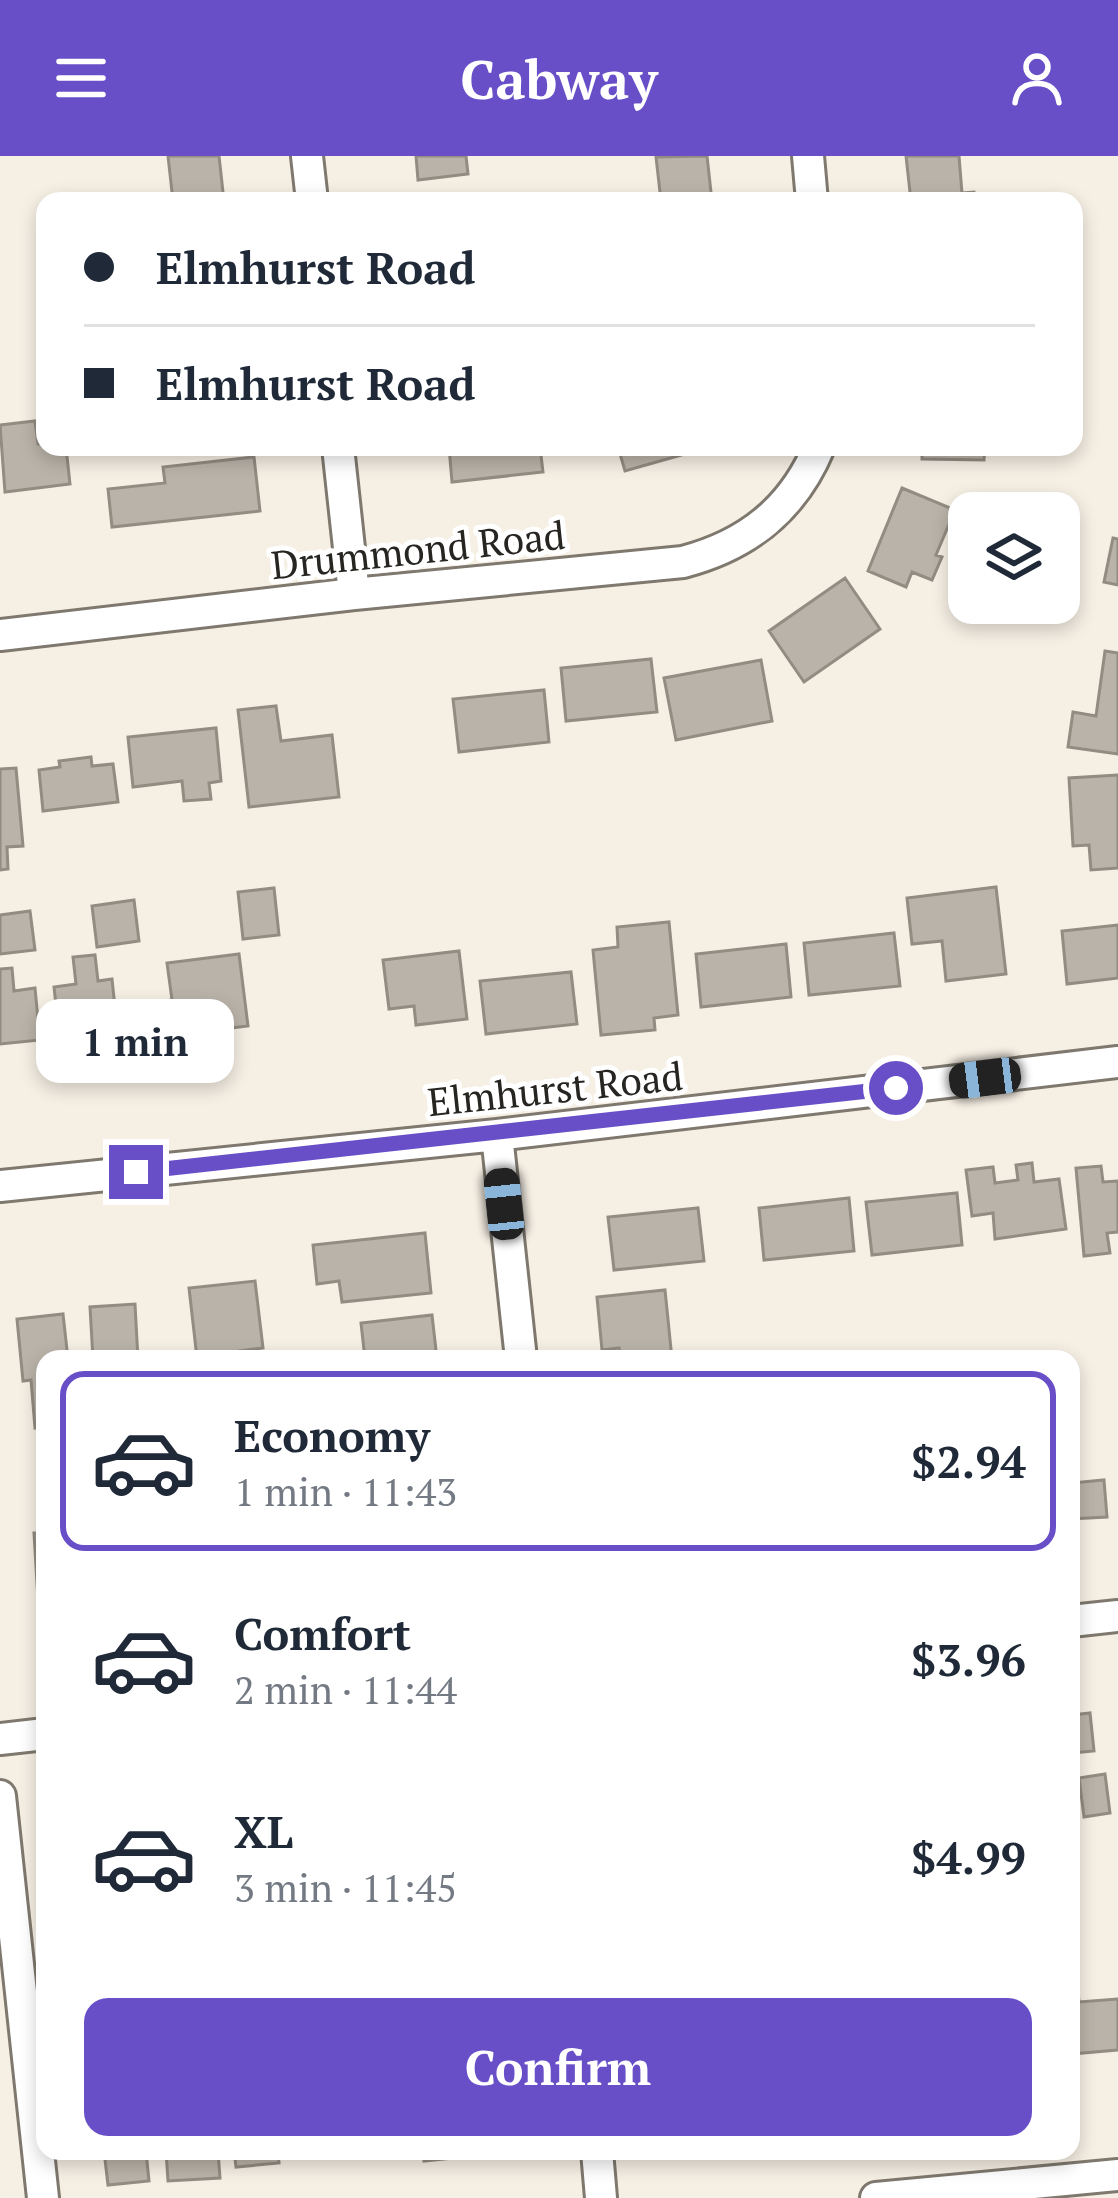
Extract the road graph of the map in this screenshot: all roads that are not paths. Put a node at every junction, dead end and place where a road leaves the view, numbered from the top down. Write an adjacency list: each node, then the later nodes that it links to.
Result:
1 (307, 156): 3 (street)
2 (808, 156): 4 (street)
3 (311, 192)
4 (811, 192)
5 (339, 456): 7 (street)
6 (814, 458): 7 (street, Drummond Road)
7 (354, 594): 8 (street, Drummond Road)
8 (0, 635)
9 (1118, 1062): 10 (street, Elmhurst Road)
10 (497, 1135): 11 (street, Elmhurst Road); 12 (street)
11 (0, 1186)
12 (520, 1350)
13 (1118, 1616): 14 (street)
14 (1080, 1620)
15 (36, 1735): 16 (street)
16 (0, 1739)
17 (0, 1796): 18 (street)
18 (36, 2133)
19 (39, 2160): 22 (street)
20 (598, 2160): 23 (street)
21 (1118, 2175): 24 (street)
22 (43, 2198)
23 (602, 2198)
24 (876, 2198)

